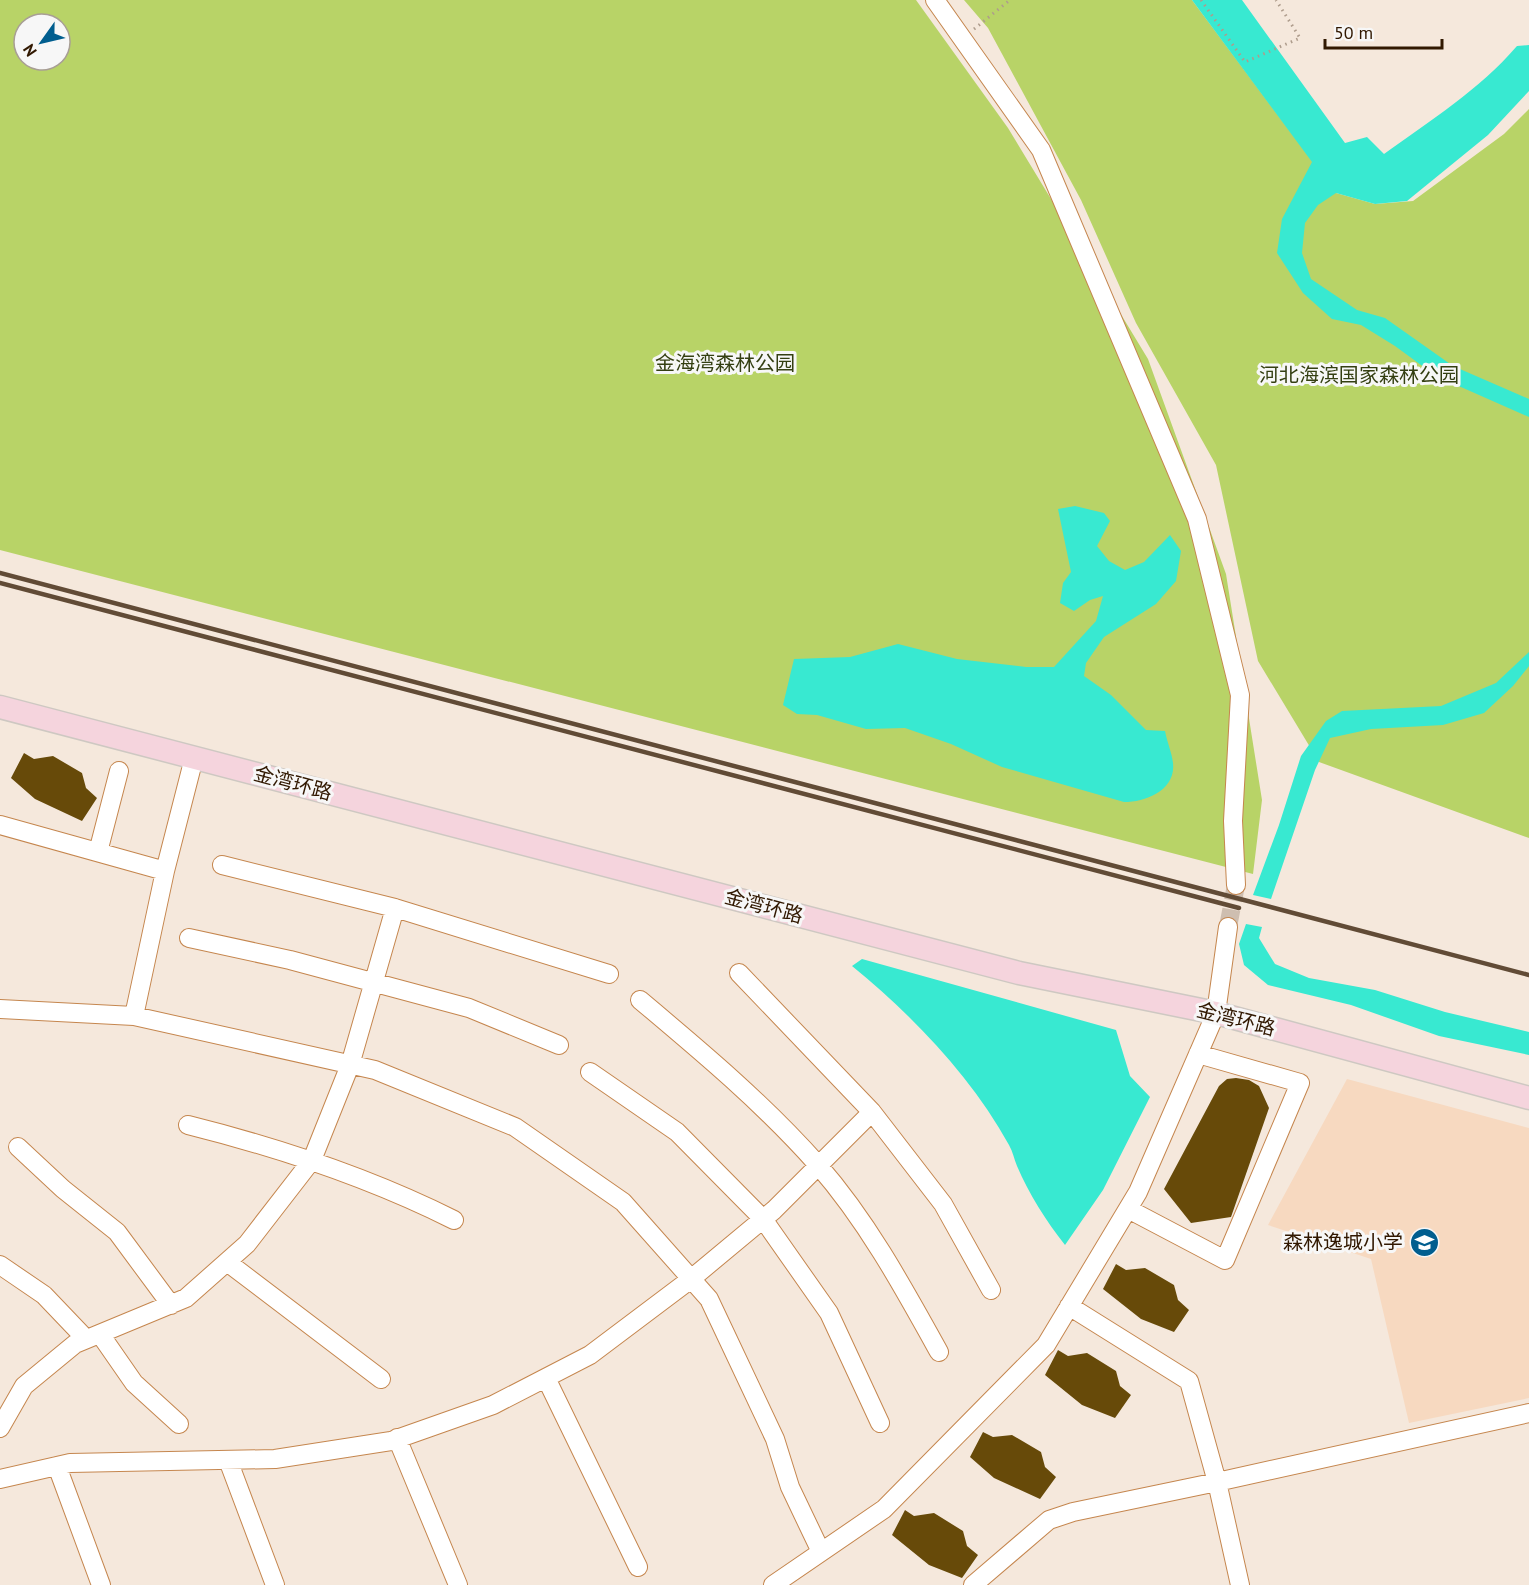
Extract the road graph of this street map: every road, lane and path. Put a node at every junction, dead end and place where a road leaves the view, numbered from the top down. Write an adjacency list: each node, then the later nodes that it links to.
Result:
1 (935, 0): 13 (street)
2 (1010, 0): 5 (path)
3 (1201, 0): 4 (path)
4 (1276, 0)
5 (972, 31)
6 (0, 707): 7 (main road, 金湾环路)
7 (195, 758): 12 (street); 22 (main road, 金湾环路)
8 (119, 771): 10 (street)
9 (0, 825): 10 (street)
10 (98, 852): 12 (street)
11 (222, 865): 14 (street)
12 (165, 871): 23 (street)
13 (1236, 885)
14 (395, 908): 18 (street); 19 (street)
15 (1228, 927): 22 (street)
16 (189, 938): 19 (street)
17 (739, 973): 29 (street)
18 (609, 974)
19 (374, 981): 24 (street); 26 (street)
20 (640, 1000): 33 (street)
21 (0, 1009): 23 (street)
22 (1216, 1013): 25 (street); 28 (main road, 金湾环路)
23 (134, 1016): 26 (street)
24 (559, 1045)
25 (1198, 1054): 34 (street); 34 (street)
26 (350, 1065): 32 (street); 39 (street)
27 (590, 1072): 35 (street)
28 (1529, 1098)
29 (872, 1112): 33 (street); 40 (street)
30 (188, 1125): 32 (street)
31 (18, 1147): 41 (street)
32 (312, 1160): 36 (street); 37 (street)
33 (818, 1166): 35 (street); 44 (street)
34 (1128, 1209): 42 (street)
35 (763, 1219): 39 (street); 48 (street)
36 (454, 1220)
37 (227, 1262): 41 (street); 46 (street)
38 (0, 1264): 43 (street)
39 (692, 1279): 45 (street); 56 (street)
40 (991, 1290)
41 (171, 1305): 43 (street)
42 (1069, 1306): 55 (street); 56 (street)
43 (93, 1337): 49 (street); 50 (street)
44 (939, 1352)
45 (546, 1378): 51 (street); 57 (street)
46 (381, 1379)
47 (1529, 1413): 55 (street)
48 (880, 1423)
49 (179, 1424)
50 (0, 1428)
51 (397, 1438): 52 (street); 60 (street)
52 (228, 1460): 53 (street); 59 (street)
53 (57, 1466): 54 (street); 58 (street)
54 (0, 1479)
55 (1217, 1482): 62 (street); 63 (street)
56 (822, 1552): 61 (street)
57 (638, 1567)
58 (101, 1585)
59 (275, 1585)
60 (458, 1585)
61 (773, 1585)
62 (973, 1585)
63 (1240, 1585)

